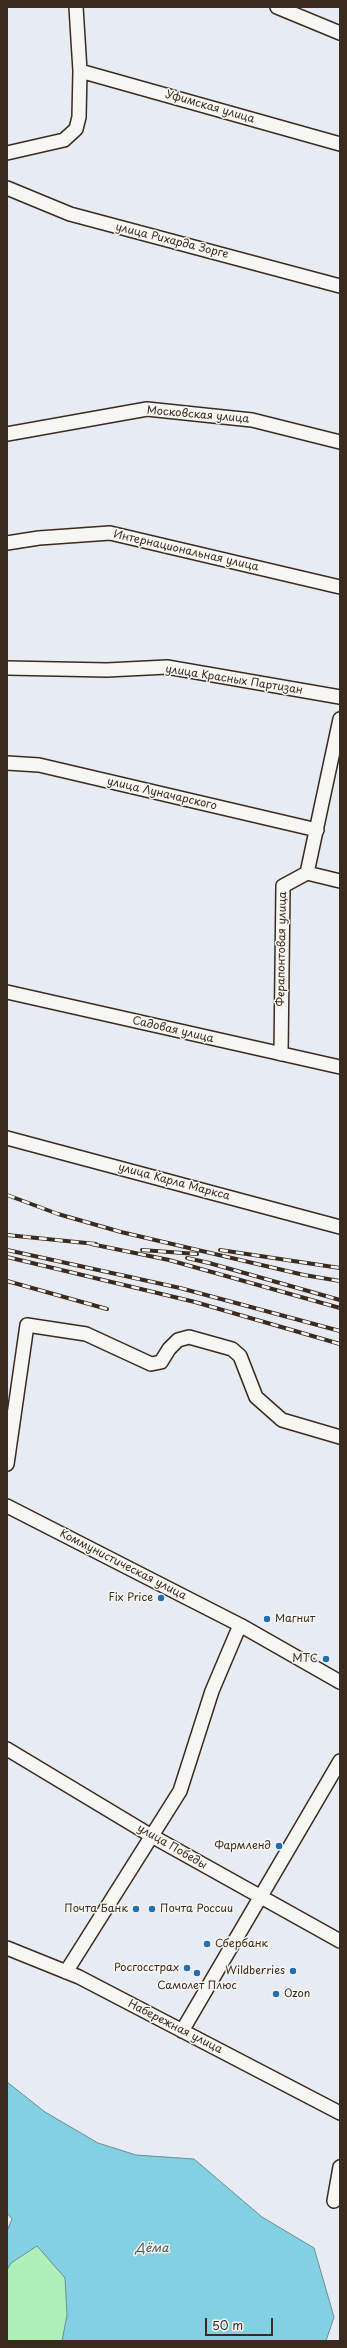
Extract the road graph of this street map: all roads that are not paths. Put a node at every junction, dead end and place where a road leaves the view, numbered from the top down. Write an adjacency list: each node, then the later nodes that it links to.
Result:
1 (76, 7): 4 (street)
2 (277, 7): 3 (street)
3 (340, 33)
4 (80, 71): 5 (street, Уфимская улица); 6 (street)
5 (340, 144)
6 (7, 153)
7 (7, 188): 8 (street, улица Рихарда Зорге)
8 (340, 286)
9 (7, 434): 10 (street, Московская улица)
10 (340, 442)
11 (7, 543): 12 (street, Интернациональная улица)
12 (340, 586)
13 (7, 668): 14 (street, улица Красных Партизан)
14 (340, 697)
15 (340, 719): 16 (street)
16 (338, 737): 18 (street)
17 (7, 763): 18 (street, улица Луначарского)
18 (317, 830): 19 (street)
19 (307, 873): 20 (street); 22 (street, Ферапонтовая улица)
20 (340, 882)
21 (7, 992): 22 (street, Садовая улица)
22 (281, 1054): 23 (street, Садовая улица)
23 (340, 1067)
24 (7, 1138): 25 (street, улица Карла Маркса)
25 (340, 1227)
26 (340, 1437): 27 (street)
27 (7, 1464)
28 (7, 1506): 29 (street, Коммунистическая улица)
29 (240, 1625): 30 (street, Коммунистическая улица); 33 (street)
30 (340, 1682)
31 (7, 1749): 33 (street, улица Победы)
32 (340, 1761): 34 (street)
33 (150, 1835): 34 (street, улица Победы); 37 (street)
34 (261, 1897): 35 (street, улица Победы); 38 (street)
35 (340, 1941)
36 (7, 1948): 37 (street, Набережная улица)
37 (66, 1972): 38 (street, Набережная улица)
38 (182, 2031): 39 (street, Набережная улица)
39 (340, 2113)
40 (340, 2167): 41 (street)
41 (334, 2201)

